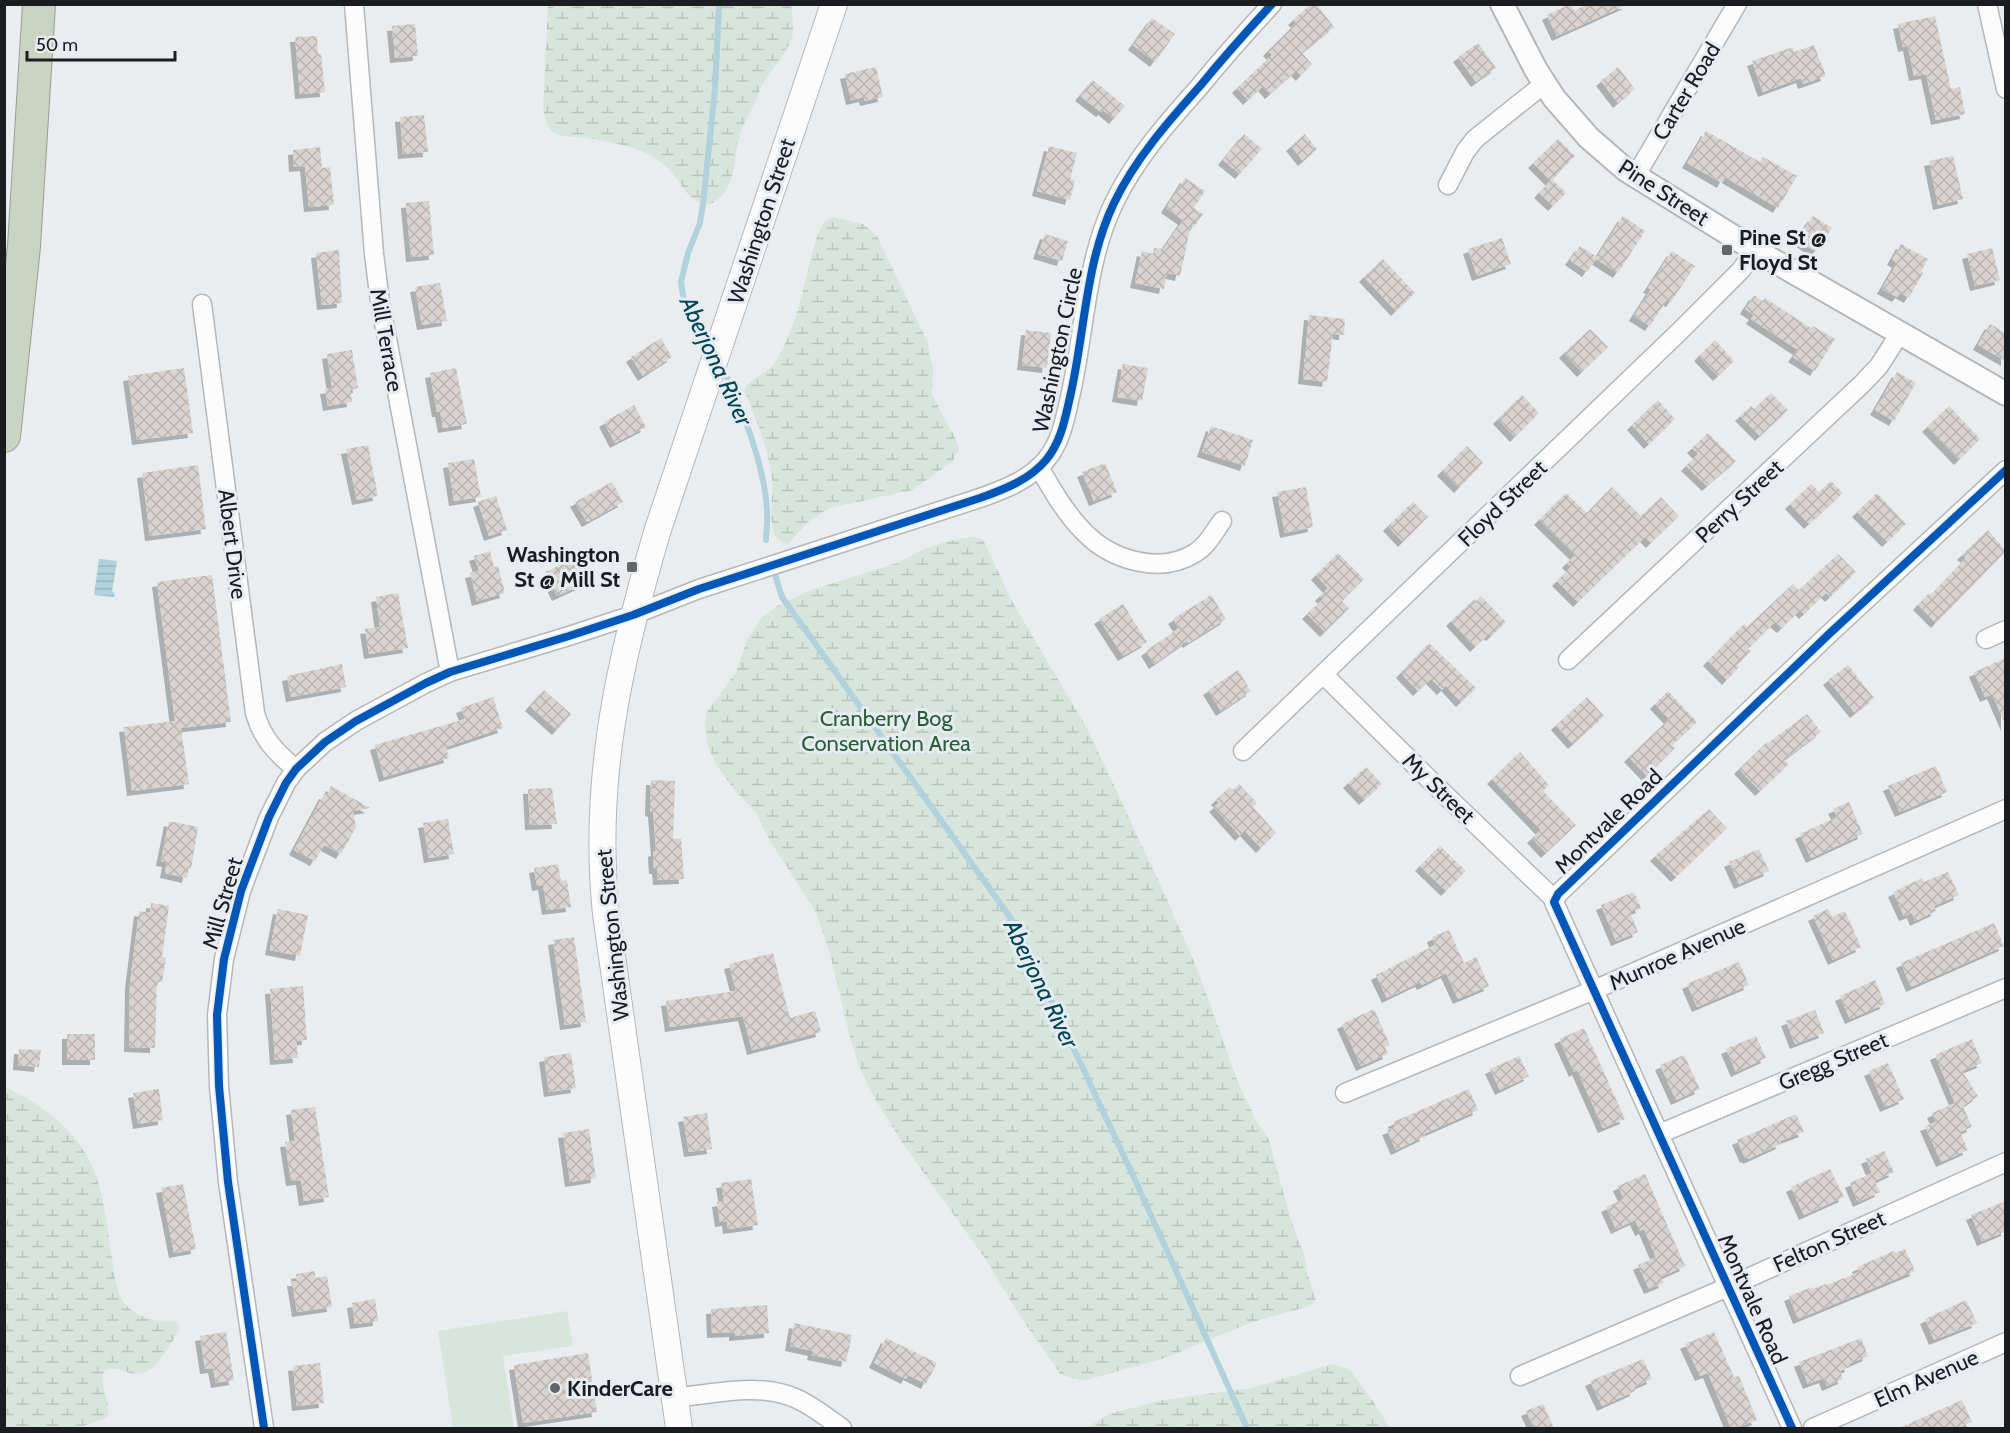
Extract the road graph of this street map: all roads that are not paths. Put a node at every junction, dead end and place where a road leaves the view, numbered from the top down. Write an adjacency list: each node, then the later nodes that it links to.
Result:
1 (39, 4): 16 (highway)
2 (354, 4): 24 (street, Mill Terrace)
3 (834, 4): 20 (main road, Washington Street)
4 (1272, 4): 17 (street, Washington Circle)
5 (1502, 4): 8 (street, Pine Street)
6 (1737, 4): 10 (street, Carter Road)
7 (1987, 4): 9 (street)
8 (1544, 84): 10 (street, Pine Street); 11 (street)
9 (2006, 89)
10 (1635, 177): 12 (street, Pine Street)
11 (1448, 185)
12 (1755, 250): 14 (street, Pine Street); 25 (street, Floyd Street)
13 (202, 304): 27 (street, Albert Drive)
14 (1900, 333): 15 (street, Pine Street); 23 (street, Perry Street)
15 (2006, 394)
16 (4, 436)
17 (1039, 467): 19 (street); 20 (street, Washington Circle)
18 (2006, 470): 29 (street, Montvale Road)
19 (1222, 521)
20 (633, 615): 24 (street, Mill Street); 38 (main road, Washington Street)
21 (2006, 630): 22 (street)
22 (1986, 639)
23 (1568, 660)
24 (450, 672): 27 (street, Mill Street)
25 (1324, 675): 26 (street, Floyd Street); 29 (street, My Street)
26 (1243, 751)
27 (296, 769): 39 (street, Mill Street)
28 (2006, 809): 31 (street, Munroe Avenue)
29 (1554, 899): 31 (street, Montvale Road)
30 (2006, 988): 33 (street, Gregg Street)
31 (1594, 990): 32 (street, Munroe Avenue); 33 (street, Montvale Road)
32 (1345, 1093)
33 (1659, 1134): 35 (street, Montvale Road)
34 (2006, 1162): 35 (street, Felton Street)
35 (1728, 1287): 37 (street, Felton Street); 42 (street, Montvale Road)
36 (2006, 1342): 43 (street, Elm Avenue)
37 (1520, 1376)
38 (674, 1398): 40 (main road, Washington Street); 41 (street)
39 (264, 1428)
40 (679, 1428)
41 (842, 1428)
42 (1792, 1428)
43 (1813, 1428)

